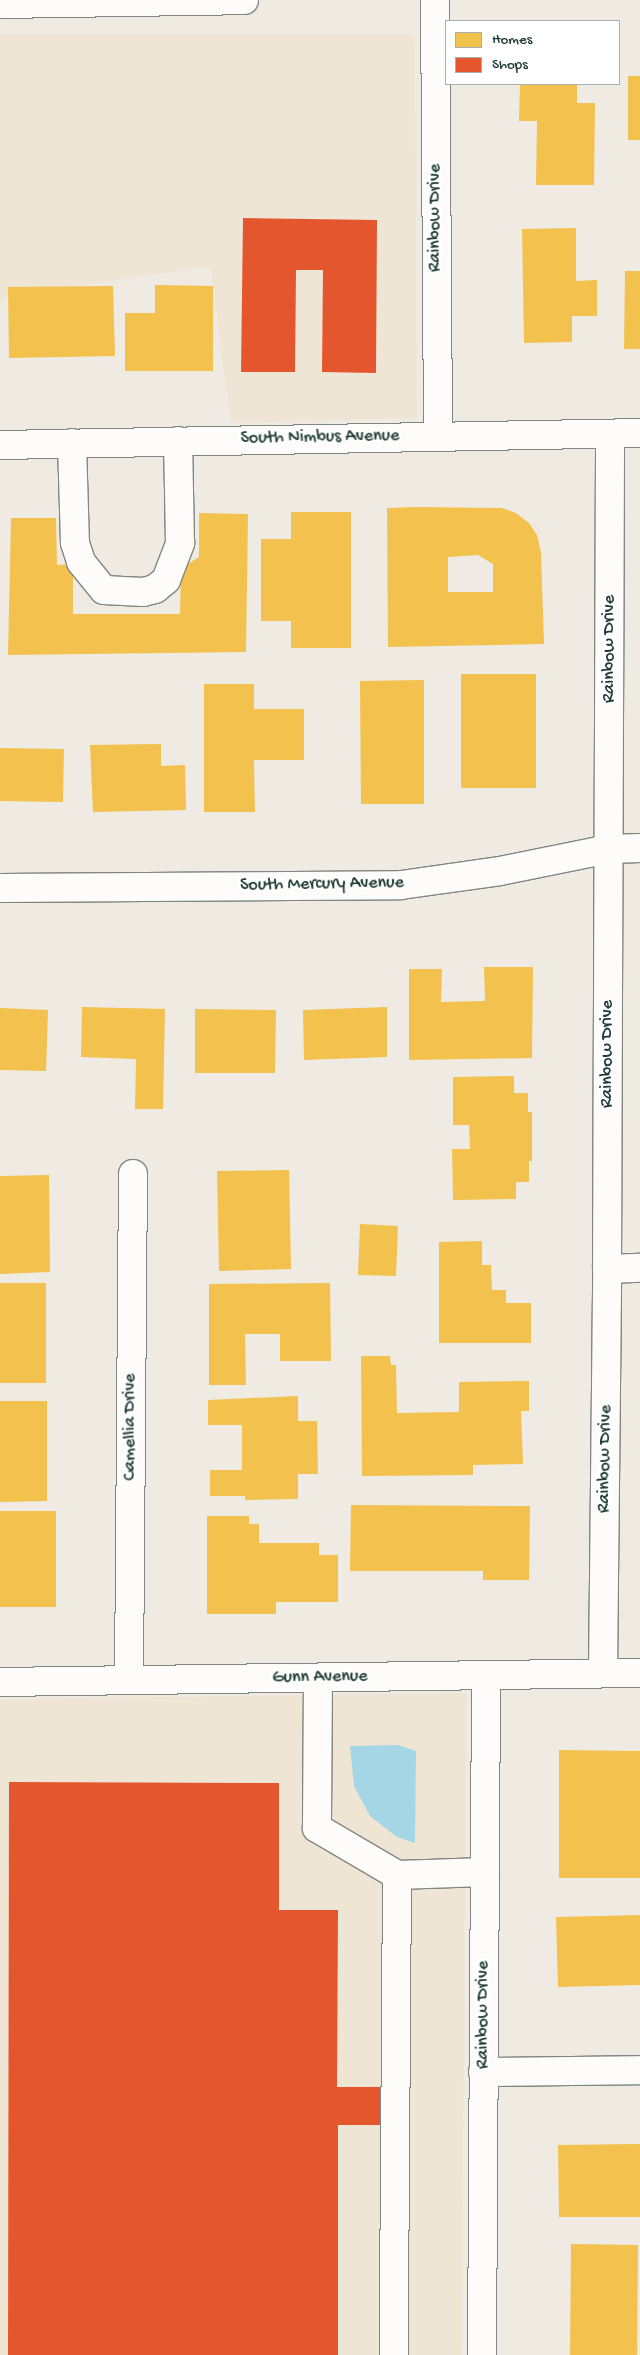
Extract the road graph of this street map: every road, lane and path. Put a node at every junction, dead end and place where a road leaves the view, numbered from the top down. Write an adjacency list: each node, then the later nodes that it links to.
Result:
1 (204, 0): 2 (street); 4 (street)
2 (244, 0)
3 (435, 0): 7 (street, Rainbow Drive)
4 (0, 4)
5 (640, 433): 6 (street, South Nimbus Avenue)
6 (610, 434): 7 (street, South Nimbus Avenue); 12 (street, Rainbow Drive)
7 (438, 436): 8 (street, South Nimbus Avenue)
8 (178, 441): 9 (street, South Nimbus Avenue); 9 (street)
9 (72, 443): 10 (street, South Nimbus Avenue)
10 (0, 445)
11 (640, 848): 12 (street, South Mercury Avenue)
12 (609, 849): 13 (street, South Mercury Avenue); 16 (street, Rainbow Drive)
13 (0, 888)
14 (133, 1174): 21 (street, Camellia Drive)
15 (640, 1268): 16 (street)
16 (607, 1269): 17 (street, Rainbow Drive)
17 (603, 1673): 18 (street, Gunn Avenue); 19 (street, Gunn Avenue)
18 (640, 1673)
19 (486, 1675): 20 (street, Gunn Avenue); 23 (street, Rainbow Drive)
20 (318, 1678): 21 (street, Gunn Avenue); 24 (street)
21 (129, 1680): 22 (street, Gunn Avenue)
22 (0, 1682)
23 (485, 1872): 24 (street); 26 (street, Rainbow Drive)
24 (397, 1875): 27 (street)
25 (640, 2070): 26 (street)
26 (484, 2072): 28 (street, Rainbow Drive)
27 (394, 2355)
28 (482, 2355)

